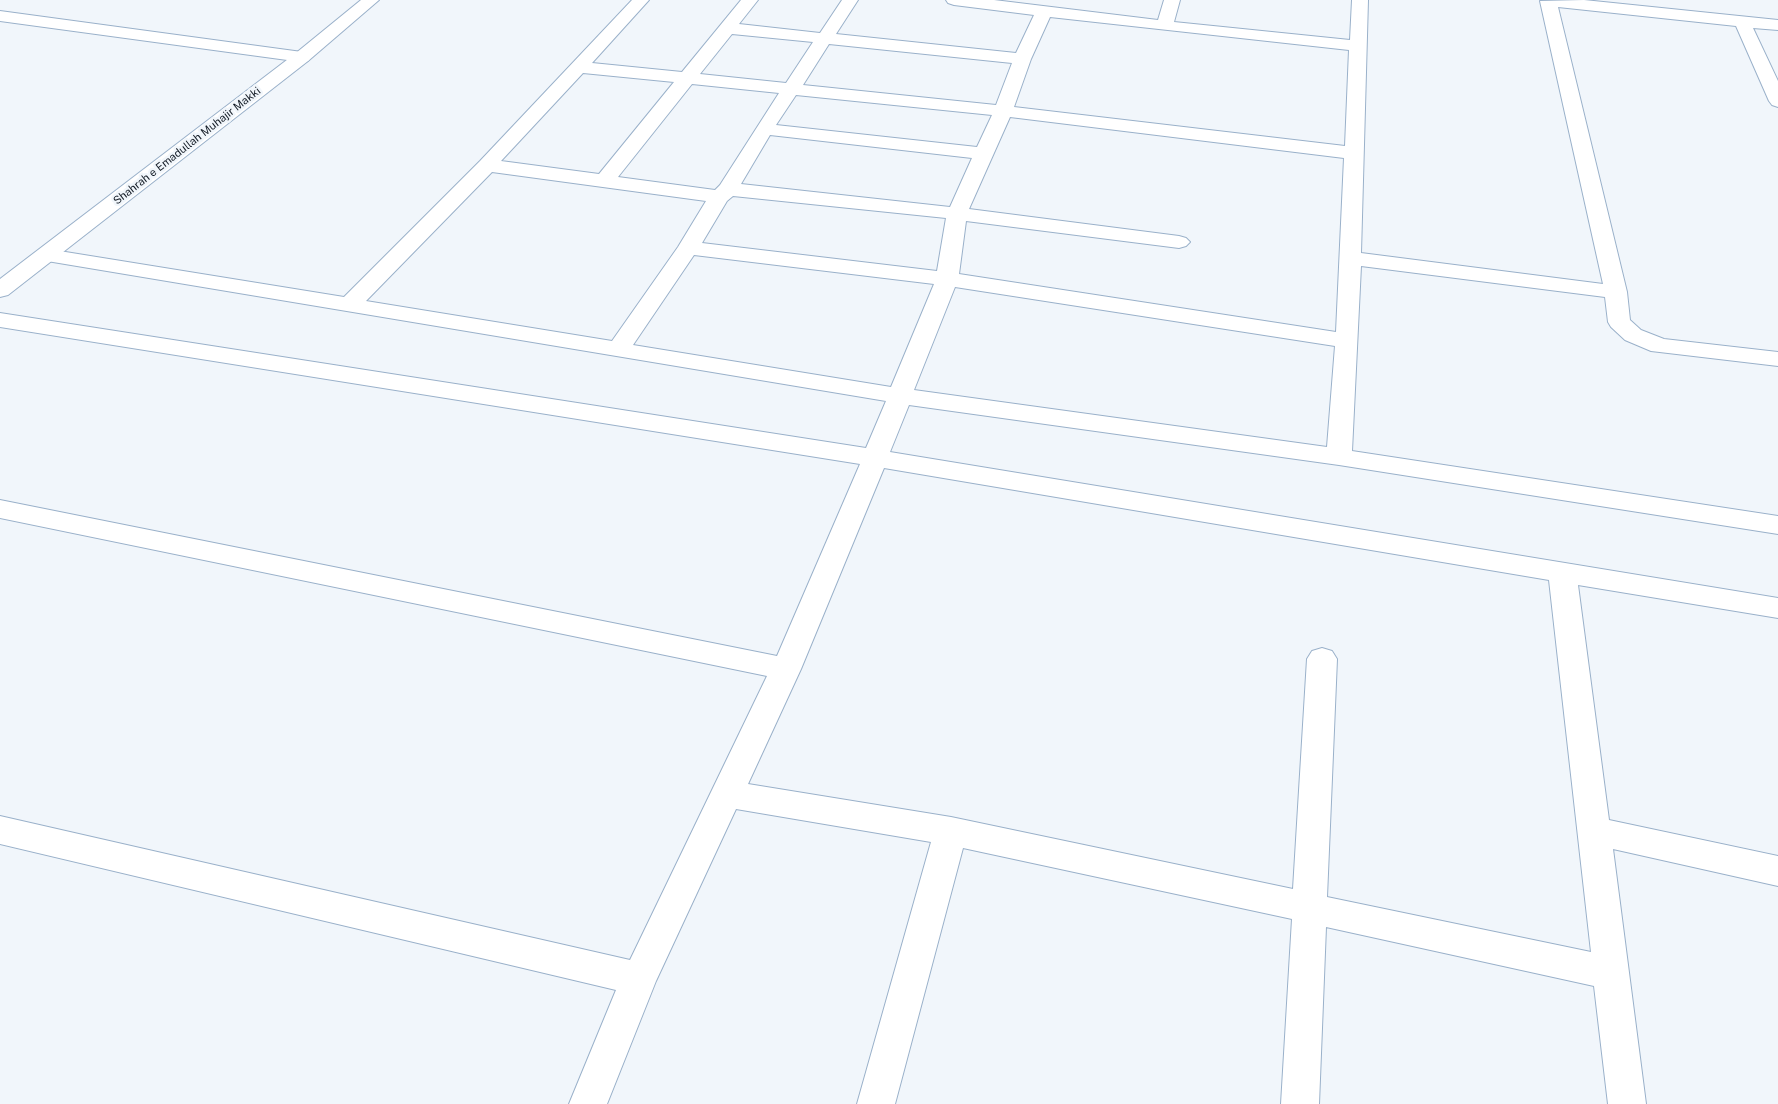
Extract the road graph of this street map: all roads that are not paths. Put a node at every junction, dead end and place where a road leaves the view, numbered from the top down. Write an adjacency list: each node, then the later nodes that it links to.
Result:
1 (12, 0): 10 (street)
2 (371, 0): 19 (street, Shahrah e Emadullah Muhajir Makki)
3 (641, 0): 21 (street)
4 (750, 0): 16 (street)
5 (850, 0): 17 (street)
6 (954, 0): 11 (street)
7 (1172, 0): 15 (street)
8 (1360, 0): 18 (street)
9 (1548, 1): 13 (street); 39 (street)
10 (0, 7)
11 (1044, 11): 15 (street); 20 (street)
12 (0, 16): 19 (street)
13 (1742, 22): 14 (street); 24 (street)
14 (1778, 25)
15 (1166, 26): 18 (street)
16 (727, 28): 17 (street); 22 (street)
17 (824, 39): 20 (street); 23 (street)
18 (1358, 46): 28 (street)
19 (302, 57): 35 (street, Shahrah e Emadullah Muhajir Makki)
20 (1022, 59): 25 (street)
21 (579, 67): 22 (street); 29 (street)
22 (687, 78): 23 (street); 30 (street)
23 (790, 90): 25 (street); 26 (street)
24 (1778, 101)
25 (1003, 110): 27 (street); 28 (street)
26 (764, 129): 27 (street); 31 (street)
27 (983, 153): 32 (street)
28 (1354, 153): 36 (street)
29 (487, 165): 30 (street); 40 (street)
30 (604, 181): 31 (street)
31 (723, 193): 32 (street); 34 (street)
32 (956, 214): 33 (street); 37 (street)
33 (1179, 242)
34 (688, 248): 37 (street); 43 (street)
35 (47, 255): 38 (street, Shahrah e Emadullah Muhajir Makki); 40 (street)
36 (1350, 258): 39 (street); 42 (street)
37 (947, 279): 42 (street); 45 (street)
38 (0, 290)
39 (1616, 292): 44 (street)
40 (350, 305): 43 (street)
41 (0, 320): 47 (street)
42 (1347, 341): 46 (street)
43 (619, 348): 45 (street)
44 (1778, 360)
45 (901, 396): 46 (street); 47 (street)
46 (1339, 457): 49 (street)
47 (875, 458): 50 (street); 53 (street)
48 (0, 510): 53 (street)
49 (1778, 525)
50 (1562, 572): 51 (street); 57 (street)
51 (1778, 608)
52 (1322, 659): 59 (street)
53 (786, 669): 54 (street)
54 (726, 794): 56 (street); 61 (street)
55 (0, 830): 61 (street)
56 (951, 831): 59 (street); 63 (street)
57 (1594, 832): 58 (street); 60 (street)
58 (1778, 871)
59 (1310, 909): 60 (street); 64 (street)
60 (1611, 973): 65 (street)
61 (639, 978): 62 (street)
62 (588, 1104)
63 (876, 1104)
64 (1300, 1104)
65 (1627, 1104)

